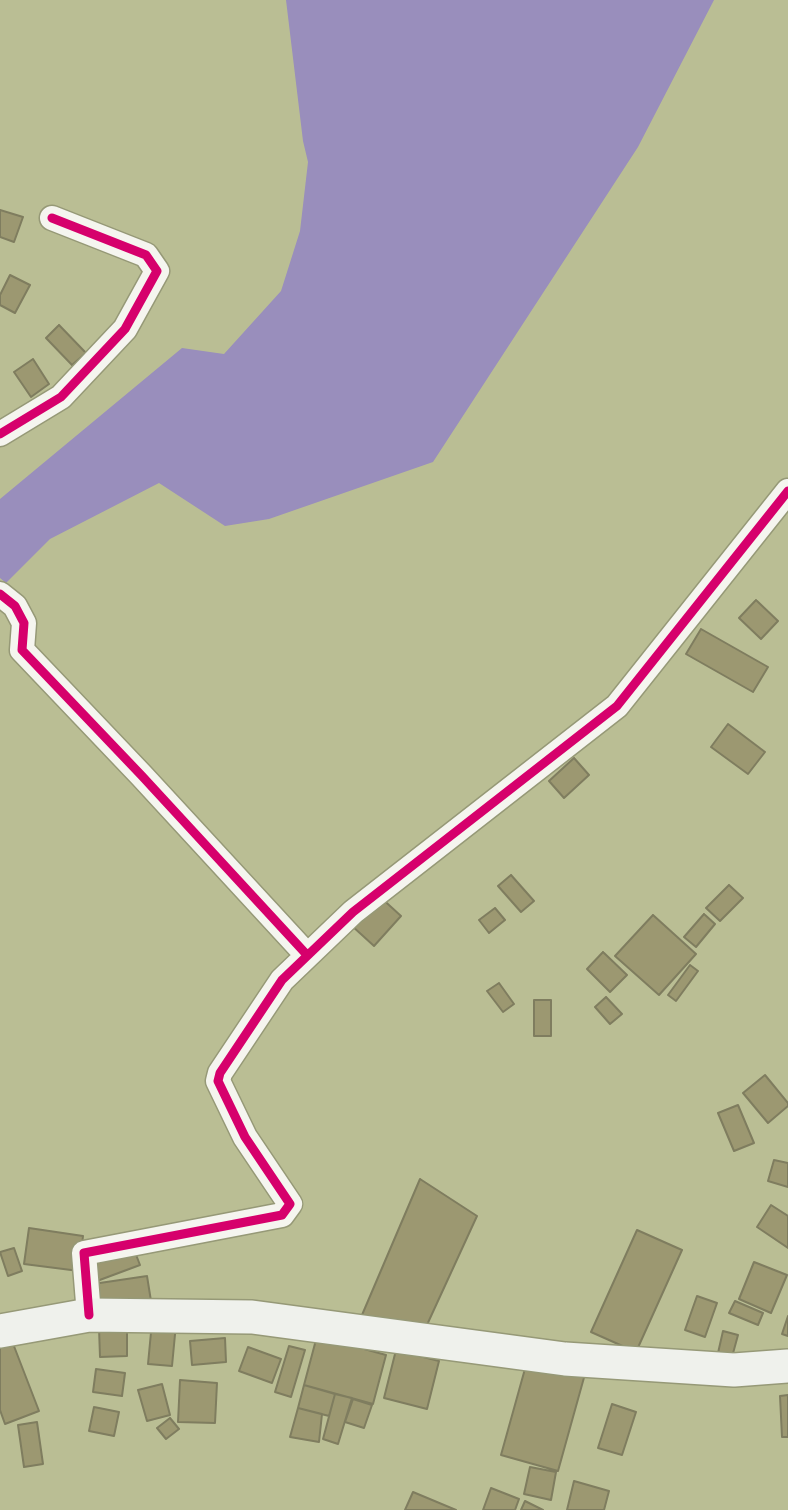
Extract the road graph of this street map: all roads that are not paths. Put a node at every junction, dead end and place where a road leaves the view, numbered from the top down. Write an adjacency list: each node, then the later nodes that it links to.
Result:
1 (52, 218): 2 (street)
2 (0, 434)
3 (788, 491): 5 (street)
4 (0, 594): 5 (street)
5 (307, 955): 6 (street)
6 (89, 1315): 7 (main road); 8 (main road)
7 (0, 1331)
8 (788, 1366)

